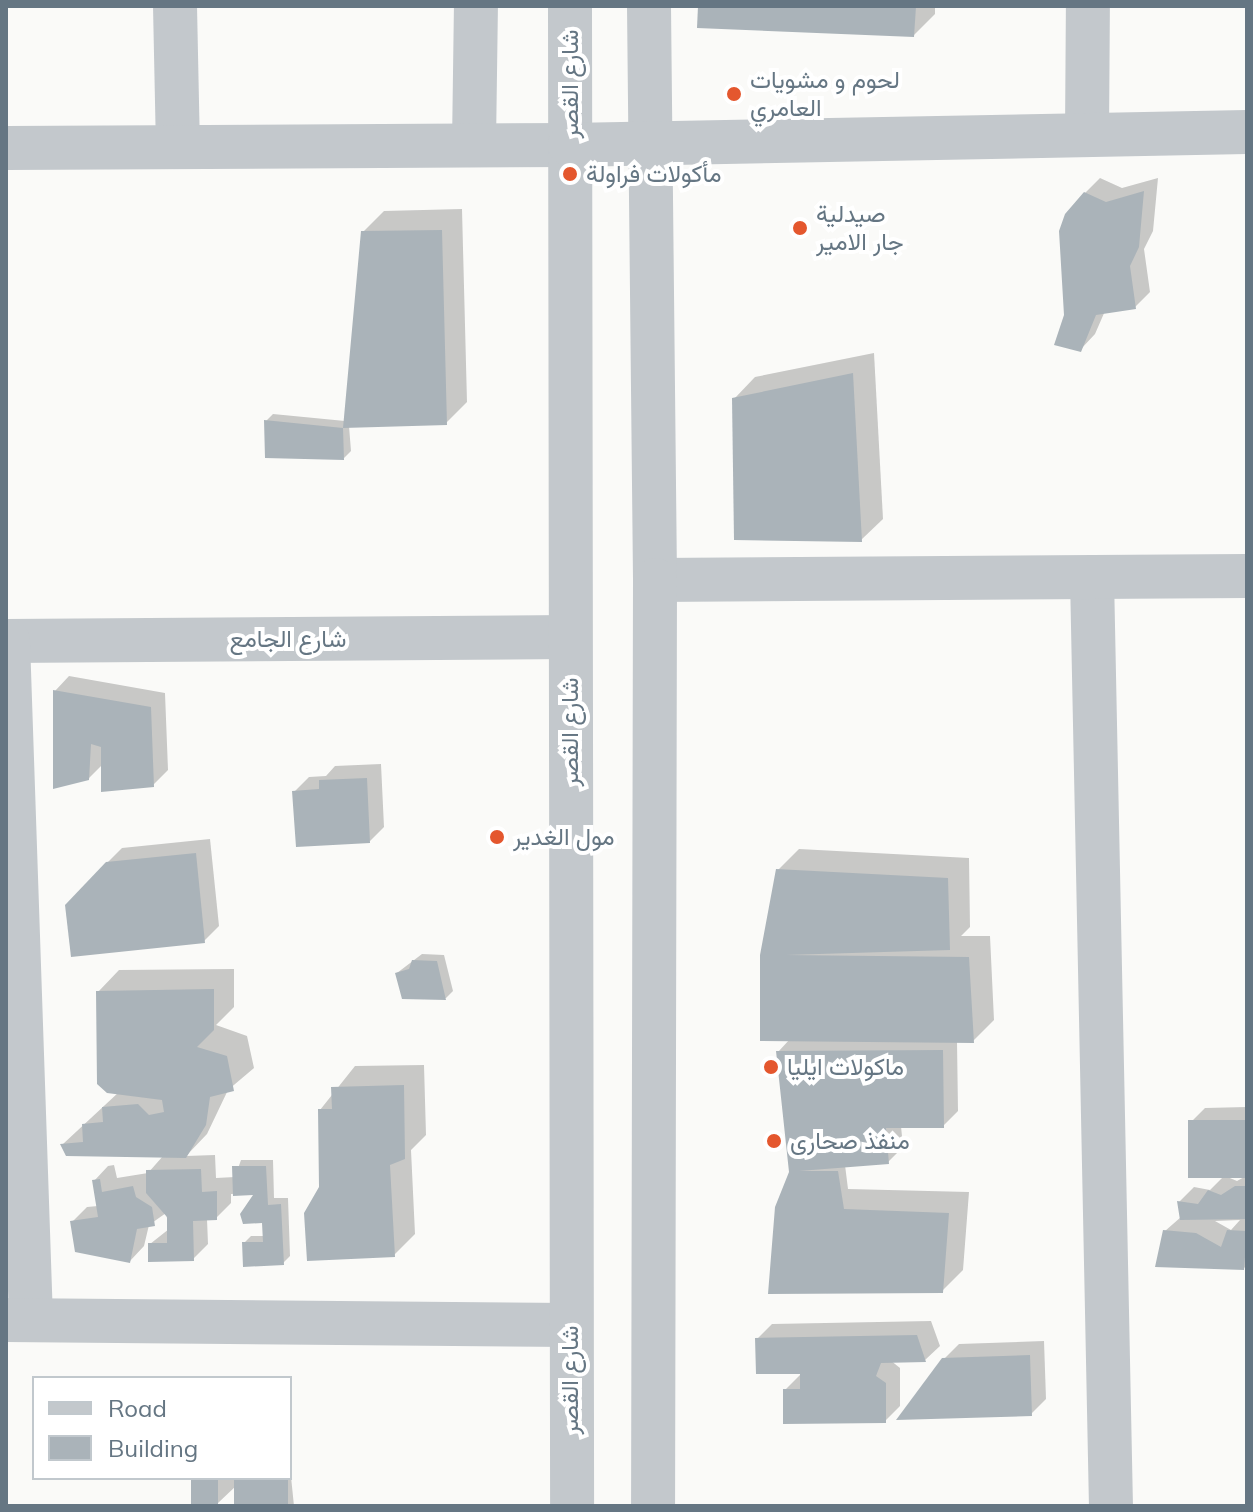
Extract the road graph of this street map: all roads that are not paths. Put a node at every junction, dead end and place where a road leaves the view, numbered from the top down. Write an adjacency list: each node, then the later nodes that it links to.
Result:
1 (175, 6): 9 (street)
2 (476, 6): 10 (street)
3 (570, 6): 11 (street, شارع القصر)
4 (649, 6): 8 (street)
5 (1088, 6): 7 (street)
6 (1247, 132): 7 (street)
7 (1087, 135): 8 (street)
8 (652, 143): 11 (street); 15 (street)
9 (178, 145): 10 (street); 12 (street)
10 (474, 145): 11 (street)
11 (570, 145): 16 (street, شارع القصر)
12 (6, 148)
13 (1247, 576): 14 (street)
14 (1092, 577): 15 (street); 22 (street)
15 (655, 580): 21 (street)
16 (570, 637): 17 (street, شارع الجامع); 19 (street, شارع القصر)
17 (7, 641): 18 (street)
18 (18, 1320): 19 (street)
19 (570, 1325): 20 (street, شارع القصر)
20 (572, 1506)
21 (653, 1506)
22 (1111, 1506)

